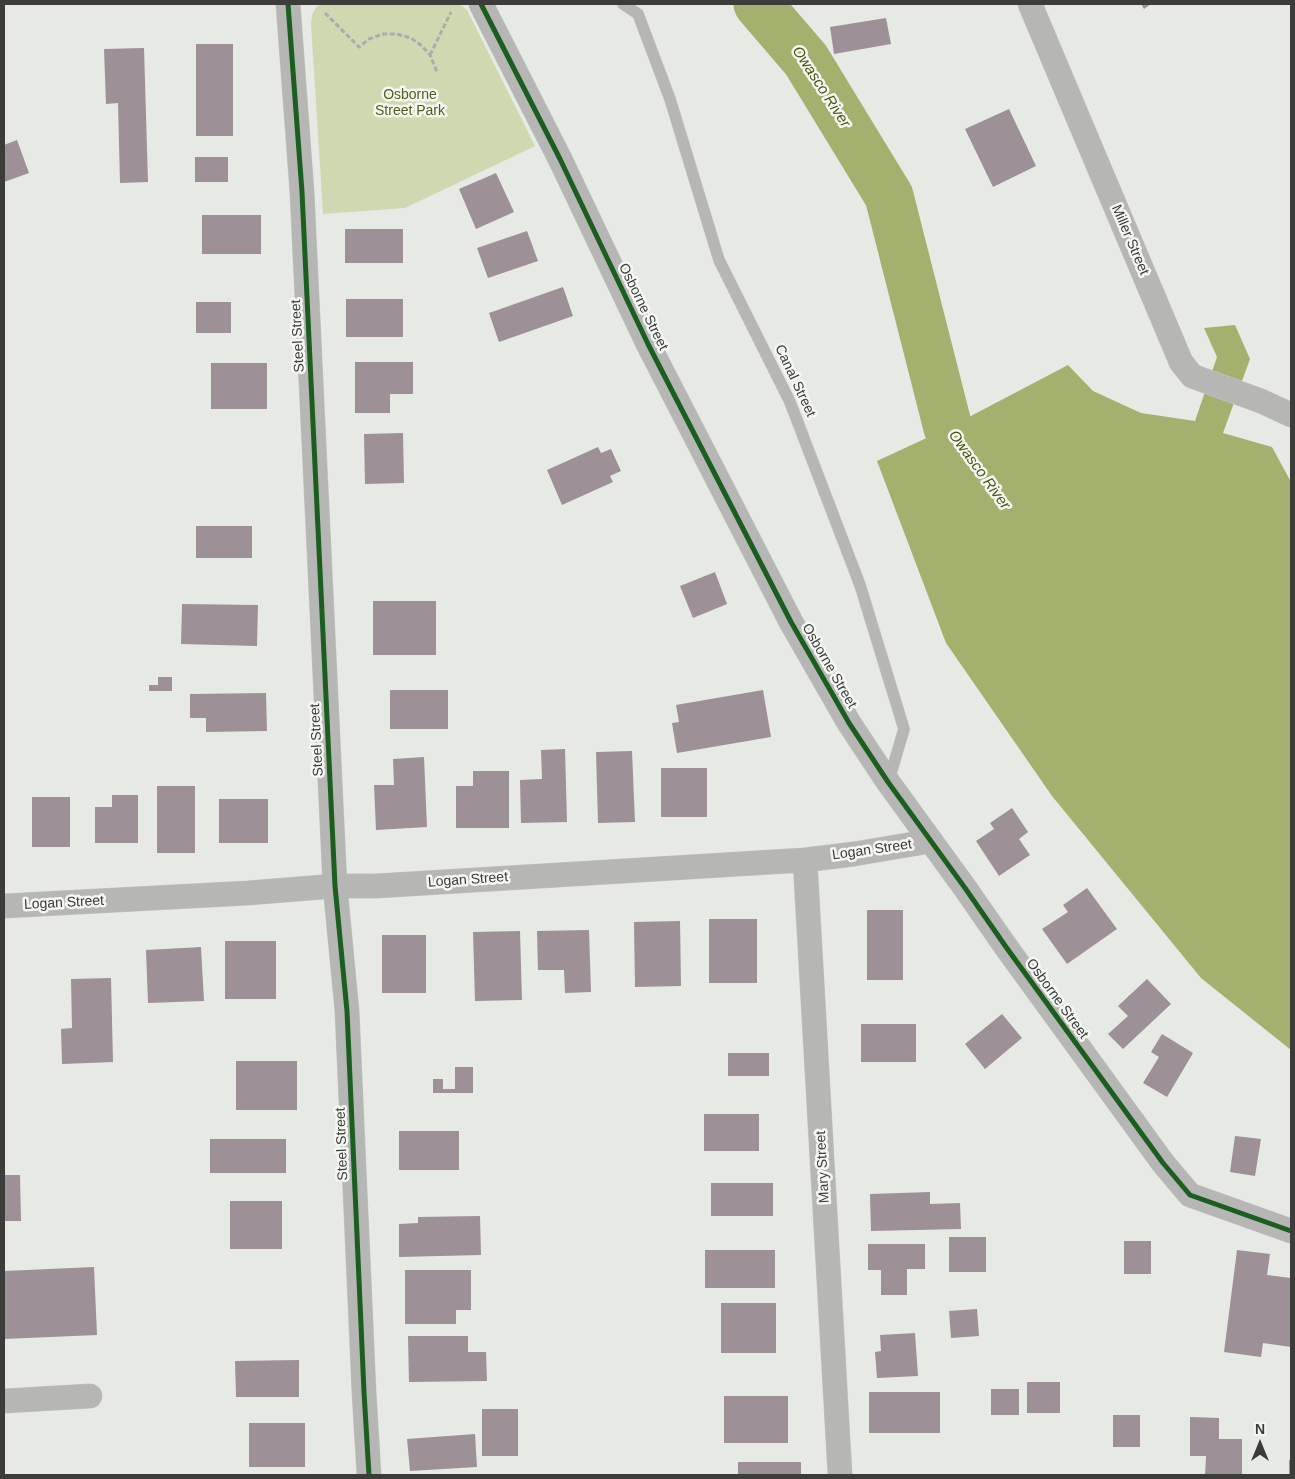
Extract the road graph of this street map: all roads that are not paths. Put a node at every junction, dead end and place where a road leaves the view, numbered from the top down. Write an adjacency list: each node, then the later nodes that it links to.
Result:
1 (288, 4): 9 (street, Steel Street)
2 (481, 4): 6 (street, Osborne Street)
3 (624, 4): 6 (lane, Canal Street)
4 (1030, 4): 5 (street, Miller Street)
5 (1291, 415)
6 (888, 782): 7 (street, Osborne Street)
7 (931, 841): 8 (street, Logan Street); 11 (street, Osborne Street)
8 (805, 860): 9 (street, Logan Street); 15 (street, Mary Street)
9 (335, 886): 10 (street, Logan Street); 14 (street, Steel Street)
10 (4, 906)
11 (1291, 1231)
12 (90, 1396): 13 (street)
13 (4, 1401)
14 (368, 1475)
15 (840, 1475)

